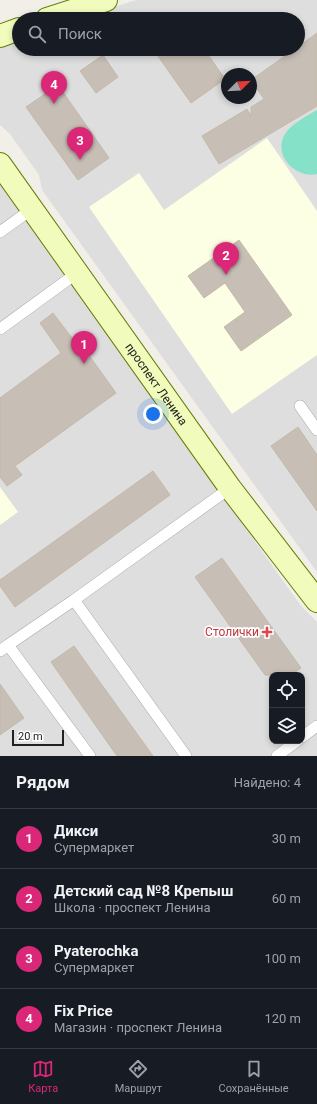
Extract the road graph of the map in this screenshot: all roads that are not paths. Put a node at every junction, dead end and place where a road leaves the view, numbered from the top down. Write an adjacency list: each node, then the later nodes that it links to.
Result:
1 (106, 0): 2 (street)
2 (69, 12)
3 (12, 32): 4 (street)
4 (0, 36)
5 (0, 164): 6 (street, проспект Ленина)
6 (32, 209): 7 (lane); 8 (street, проспект Ленина)
7 (0, 232)
8 (77, 273): 9 (lane); 12 (street, проспект Ленина)
9 (0, 329)
10 (300, 406): 11 (lane)
11 (317, 430)
12 (230, 488): 13 (lane); 14 (street, проспект Ленина)
13 (74, 600): 15 (lane); 20 (lane)
14 (317, 601)
15 (4, 648): 19 (lane)
16 (317, 726): 17 (lane)
17 (305, 735)
18 (293, 744): 21 (lane)
19 (90, 756)
20 (186, 756)
21 (277, 756)

